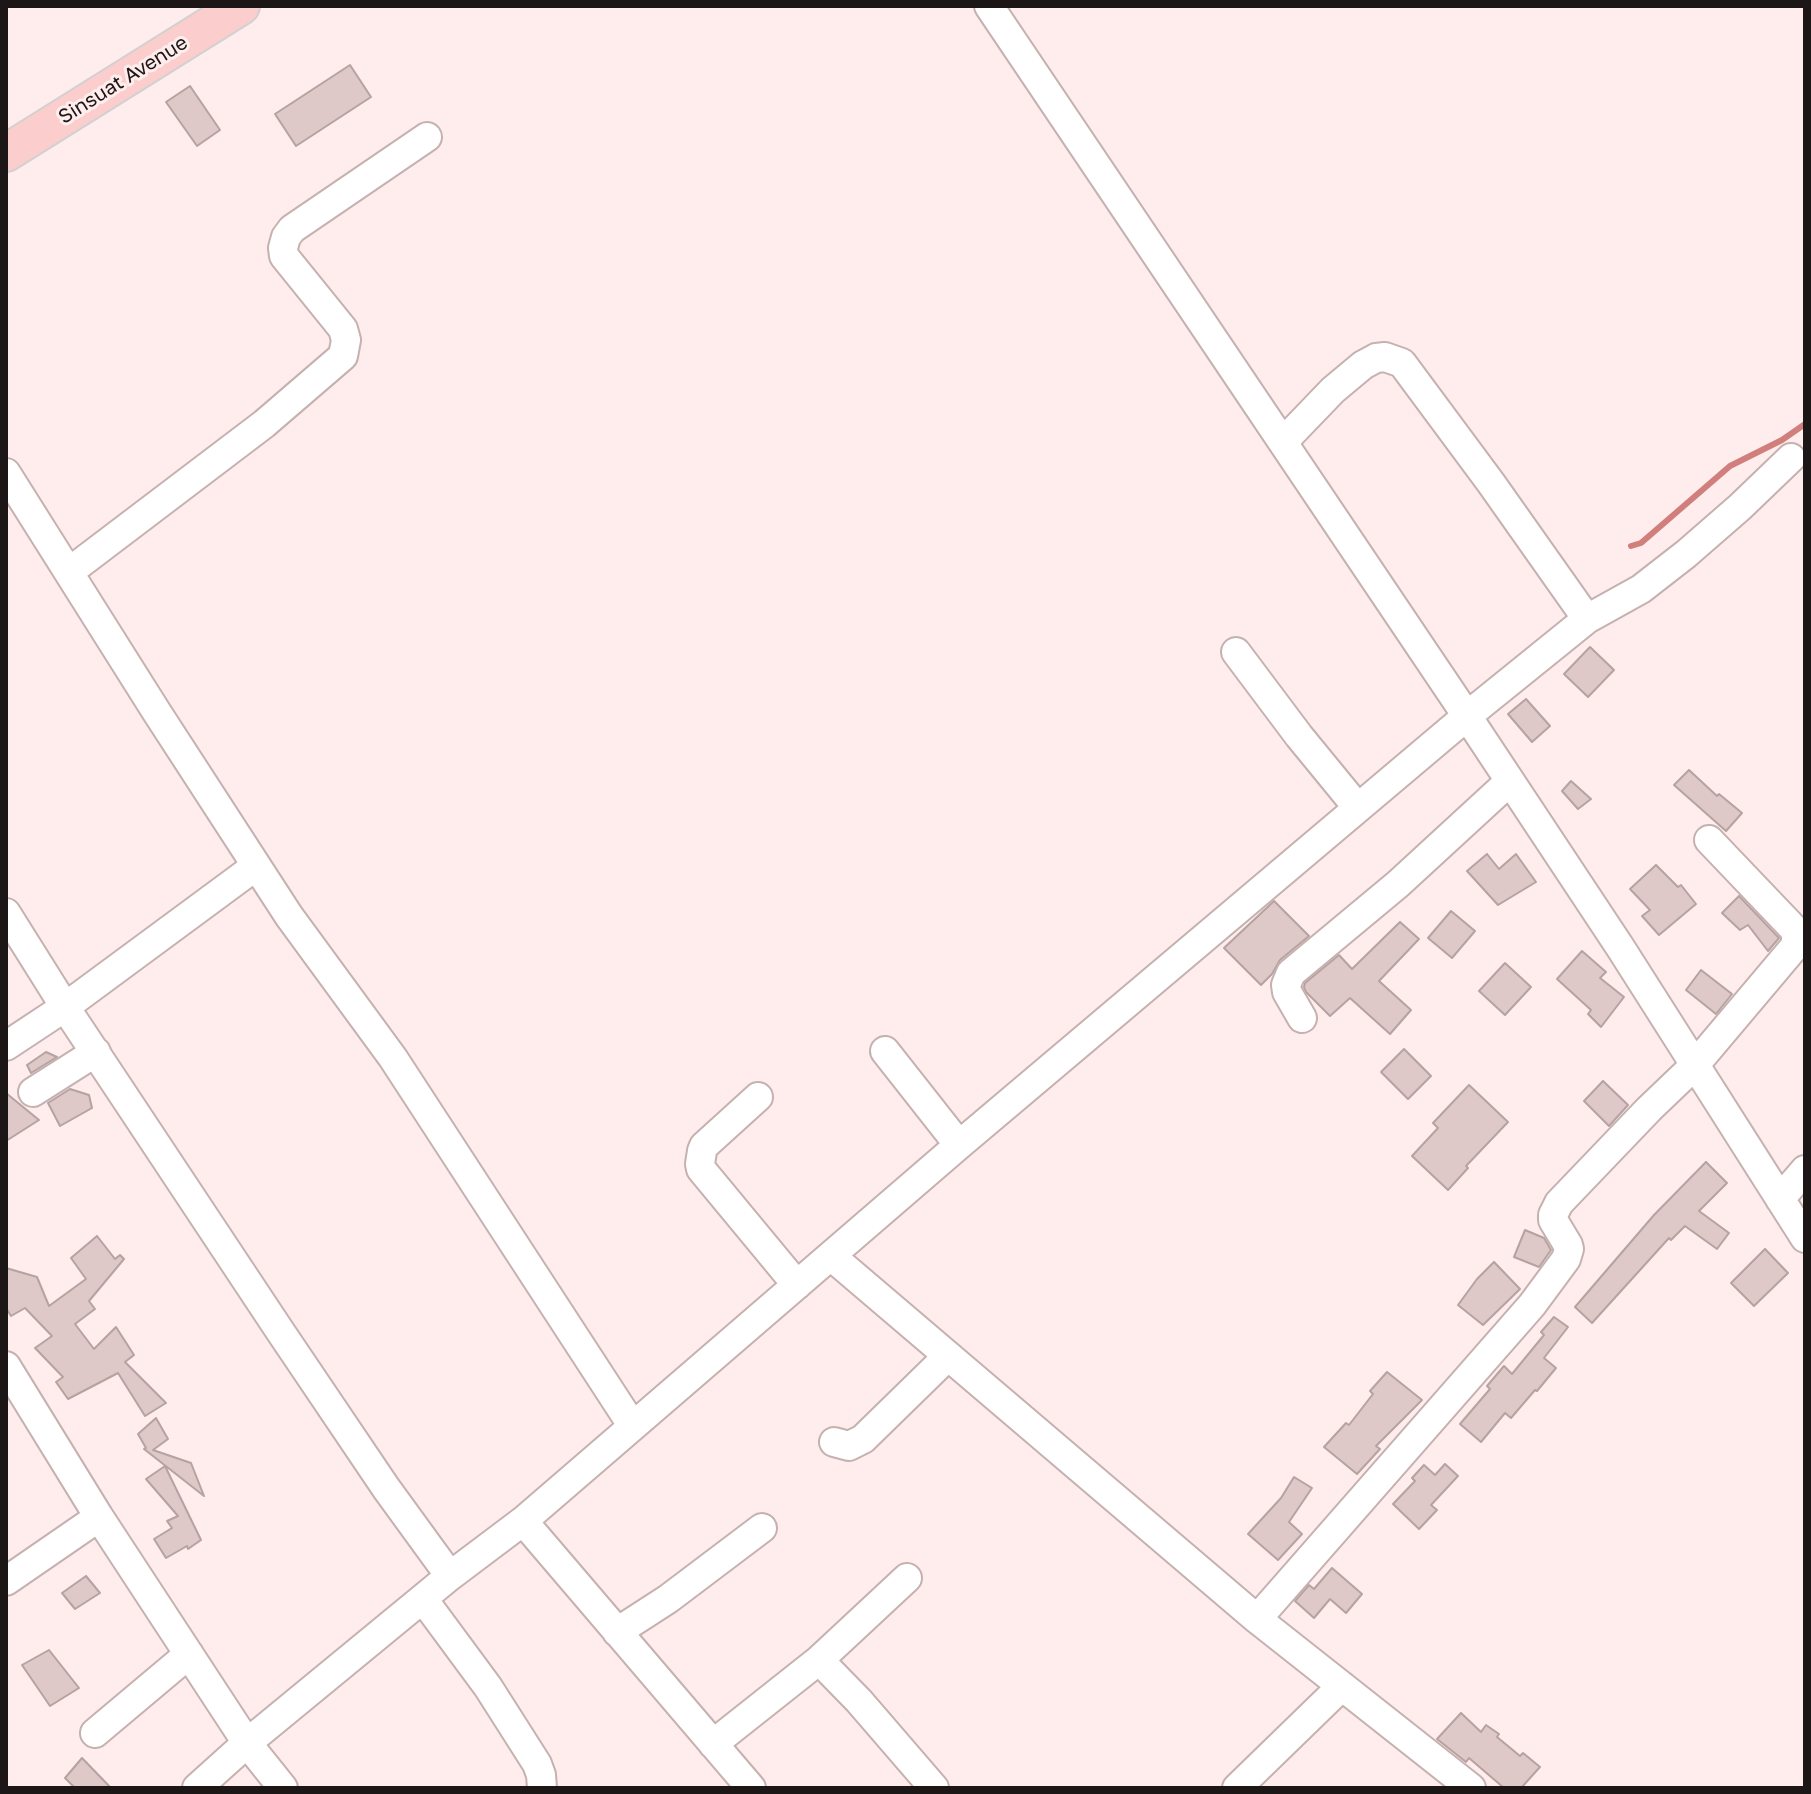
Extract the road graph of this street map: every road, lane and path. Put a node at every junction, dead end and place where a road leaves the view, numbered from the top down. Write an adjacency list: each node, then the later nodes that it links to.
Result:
1 (241, 6): 4 (main road, Sinsuat Avenue)
2 (989, 6): 5 (street)
3 (427, 137): 8 (street)
4 (6, 153)
5 (1283, 442): 9 (street); 11 (street)
6 (1791, 458): 9 (street)
7 (6, 473): 8 (street)
8 (69, 572): 15 (street)
9 (1587, 619): 11 (street)
10 (1236, 652): 13 (street)
11 (1467, 716): 12 (street); 13 (street)
12 (1510, 781): 18 (street); 22 (street)
13 (1358, 808): 25 (street)
14 (1709, 840): 22 (street)
15 (256, 866): 17 (street); 34 (street)
16 (6, 913): 17 (street)
17 (65, 1007): 19 (street); 21 (street)
18 (1302, 1018)
19 (6, 1046)
20 (885, 1051): 25 (street)
21 (96, 1052): 23 (street); 39 (street)
22 (1694, 1066): 27 (street); 43 (street)
23 (33, 1092)
24 (758, 1097): 30 (street)
25 (959, 1145): 29 (street)
26 (1805, 1170): 27 (street)
27 (1780, 1199): 28 (street)
28 (1805, 1238)
29 (831, 1256): 30 (street); 31 (street)
30 (797, 1285): 34 (street)
31 (948, 1356): 35 (street); 43 (street)
32 (6, 1366): 33 (street)
33 (16, 1404): 36 (street)
34 (632, 1425): 37 (street)
35 (834, 1442)
36 (99, 1517): 41 (street); 45 (street)
37 (523, 1521): 39 (street); 44 (street)
38 (762, 1528): 44 (street)
39 (450, 1576): 42 (street)
40 (907, 1578): 46 (street)
41 (6, 1581)
42 (423, 1599): 49 (street); 53 (street)
43 (1257, 1619): 47 (street)
44 (617, 1632): 50 (street)
45 (189, 1654): 48 (street); 49 (street)
46 (819, 1660): 50 (street); 55 (street)
47 (1342, 1686): 56 (street); 57 (street)
48 (95, 1733)
49 (247, 1743): 51 (street); 52 (street)
50 (713, 1744): 54 (street)
51 (197, 1788)
52 (283, 1788)
53 (542, 1788)
54 (751, 1788)
55 (934, 1788)
56 (1237, 1788)
57 (1471, 1788)

